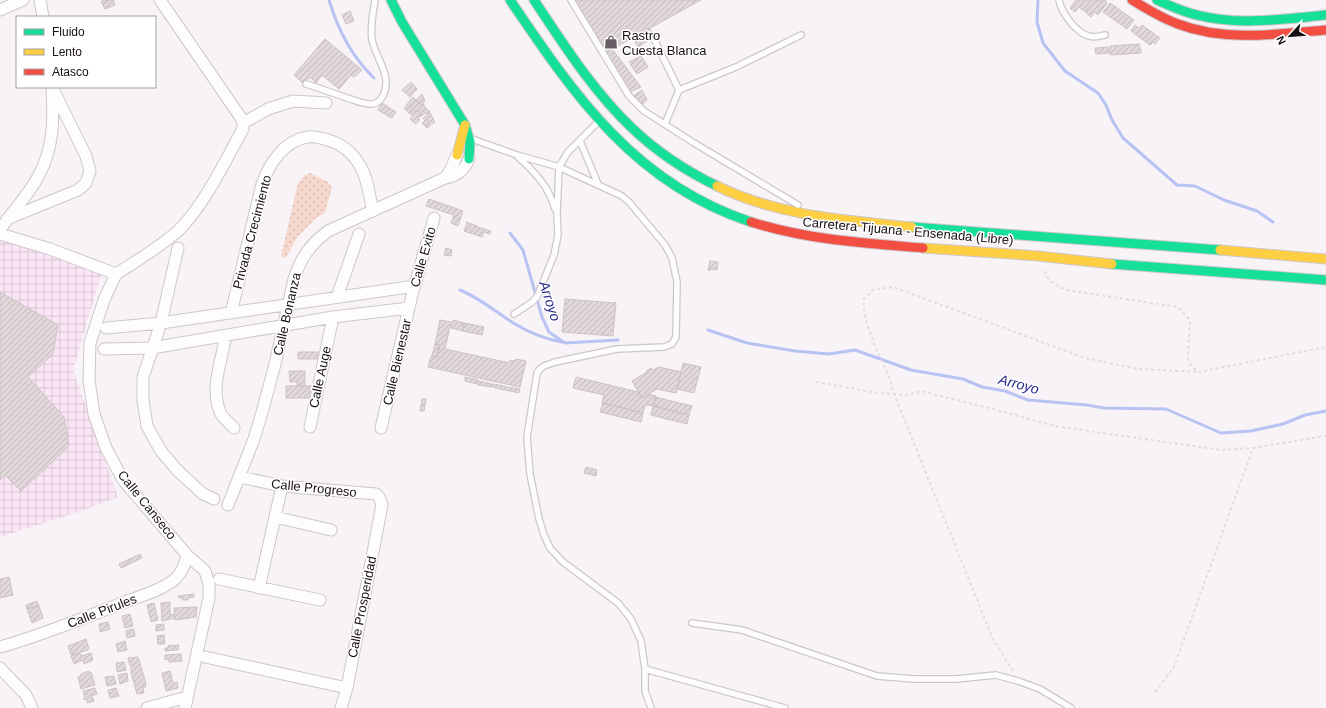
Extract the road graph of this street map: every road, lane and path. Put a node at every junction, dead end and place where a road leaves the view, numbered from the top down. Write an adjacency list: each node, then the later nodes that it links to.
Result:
1 (23, 0): 12 (street)
2 (40, 0): 14 (street)
3 (160, 0): 25 (street)
4 (375, 0): 19 (lane)
5 (391, 0): 27 (main road, Calle Bonanza)
6 (510, 0): 24 (main road, Carretera Tijuana - Ensenada (Libre))
7 (534, 0): 37 (main road, Carretera Tijuana - Ensenada (Libre))
8 (571, 0): 26 (lane)
9 (1059, 0): 17 (lane)
10 (1132, 0): 15 (main road)
11 (1157, 0): 13 (main road)
12 (0, 10)
13 (1326, 15)
14 (43, 16)
15 (1326, 30)
16 (801, 35): 22 (lane)
17 (1105, 35)
18 (654, 39): 22 (lane)
19 (306, 84)
20 (52, 88): 39 (street)
21 (52, 88): 39 (street)
22 (679, 90): 26 (lane)
23 (326, 103): 25 (street)
24 (599, 121): 28 (lane); 44 (main road, Carretera Tijuana - Ensenada (Libre))
25 (243, 123): 46 (street)
26 (665, 124): 37 (lane)
27 (466, 137): 29 (main road, Calle Bonanza); 30 (lane); 31 (main road, Calle Bonanza)
28 (580, 141): 32 (lane); 34 (lane)
29 (457, 155): 33 (street, Calle Bonanza)
30 (517, 155): 32 (lane); 36 (lane)
31 (469, 160): 33 (street, Calle Bonanza)
32 (559, 168): 34 (lane); 36 (lane)
33 (445, 178): 35 (street, Calle Bonanza)
34 (598, 184): 85 (lane)
35 (373, 211): 50 (street, Calle Bonanza); 52 (street, Privada Crecimiento)
36 (557, 214): 53 (lane)
37 (815, 216): 45 (main road, Carretera Tijuana - Ensenada (Libre))
38 (434, 218): 48 (street, Calle Exito)
39 (7, 219): 40 (street)
40 (0, 230)
41 (0, 234): 46 (street)
42 (359, 234): 49 (street)
43 (178, 248): 55 (street)
44 (1042, 256): 47 (main road, Carretera Tijuana - Ensenada (Libre)); 62 (path)
45 (1326, 259)
46 (116, 274): 77 (street, Calle Canseco)
47 (1326, 280)
48 (413, 291): 49 (street); 51 (street, Calle Bienestar)
49 (338, 297): 50 (street)
50 (288, 304): 52 (street); 56 (street, Calle Bonanza)
51 (409, 308): 54 (street); 67 (street, Calle Bienestar)
52 (231, 313): 55 (street)
53 (514, 314)
54 (332, 322): 56 (street); 66 (street, Calle Auge)
55 (161, 323): 57 (street); 60 (street)
56 (283, 326): 58 (street); 70 (street, Calle Bonanza)
57 (106, 328)
58 (226, 335): 60 (street); 65 (street)
59 (1326, 347): 62 (path)
60 (152, 348): 61 (street); 72 (street)
61 (104, 349)
62 (1199, 372): 64 (path)
63 (816, 382): 64 (path)
64 (894, 394): 69 (path); 86 (path)
65 (234, 428)
66 (310, 428)
67 (381, 428)
68 (1326, 436): 69 (path)
69 (1253, 448): 88 (path)
70 (240, 477): 71 (street, Calle Progreso); 73 (street, Calle Bonanza)
71 (282, 486): 74 (street, Calle Progreso); 75 (street)
72 (214, 499)
73 (228, 505)
74 (382, 505): 87 (street, Calle Prosperidad)
75 (275, 517): 76 (street); 79 (street)
76 (331, 530)
77 (187, 555): 82 (street, Calle Pirules); 89 (street, Calle Canseco)
78 (219, 579): 79 (street)
79 (259, 588): 80 (street)
80 (320, 600)
81 (692, 623): 86 (lane)
82 (0, 647)
83 (205, 657): 87 (street)
84 (0, 668): 90 (street)
85 (645, 669): 94 (lane); 95 (lane)
86 (1018, 681): 96 (lane)
87 (347, 688): 93 (street, Calle Prosperidad)
88 (1155, 692)
89 (188, 697): 91 (street); 92 (street, Calle Canseco)
90 (32, 708)
91 (147, 708)
92 (185, 708)
93 (341, 708)
94 (651, 708)
95 (785, 708)
96 (1071, 708)

